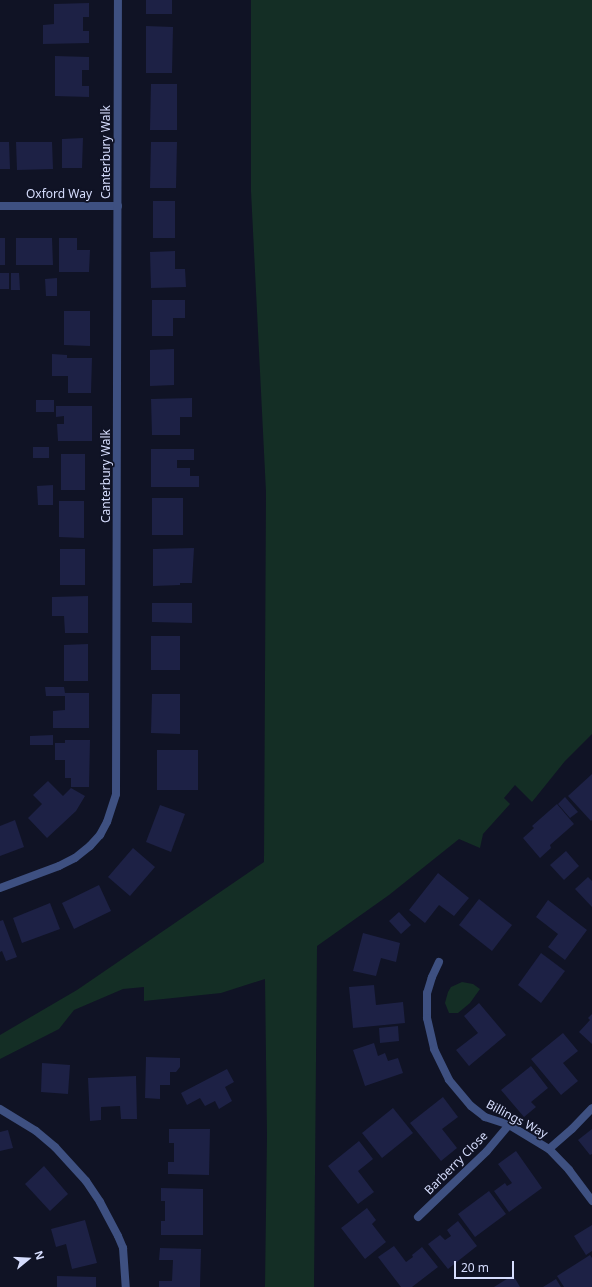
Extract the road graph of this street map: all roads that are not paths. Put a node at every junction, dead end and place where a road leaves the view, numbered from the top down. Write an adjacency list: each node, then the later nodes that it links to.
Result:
1 (118, 0): 3 (street, Canterbury Walk)
2 (0, 206): 3 (street, Oxford Way)
3 (118, 206): 4 (street, Canterbury Walk)
4 (0, 888)
5 (439, 962): 8 (street, Billings Way)
6 (592, 1108): 9 (street)
7 (0, 1109): 12 (street)
8 (509, 1125): 9 (street, Billings Way); 11 (street, Barberry Close)
9 (549, 1149): 10 (street, Billings Way)
10 (592, 1201)
11 (418, 1217)
12 (126, 1287)

